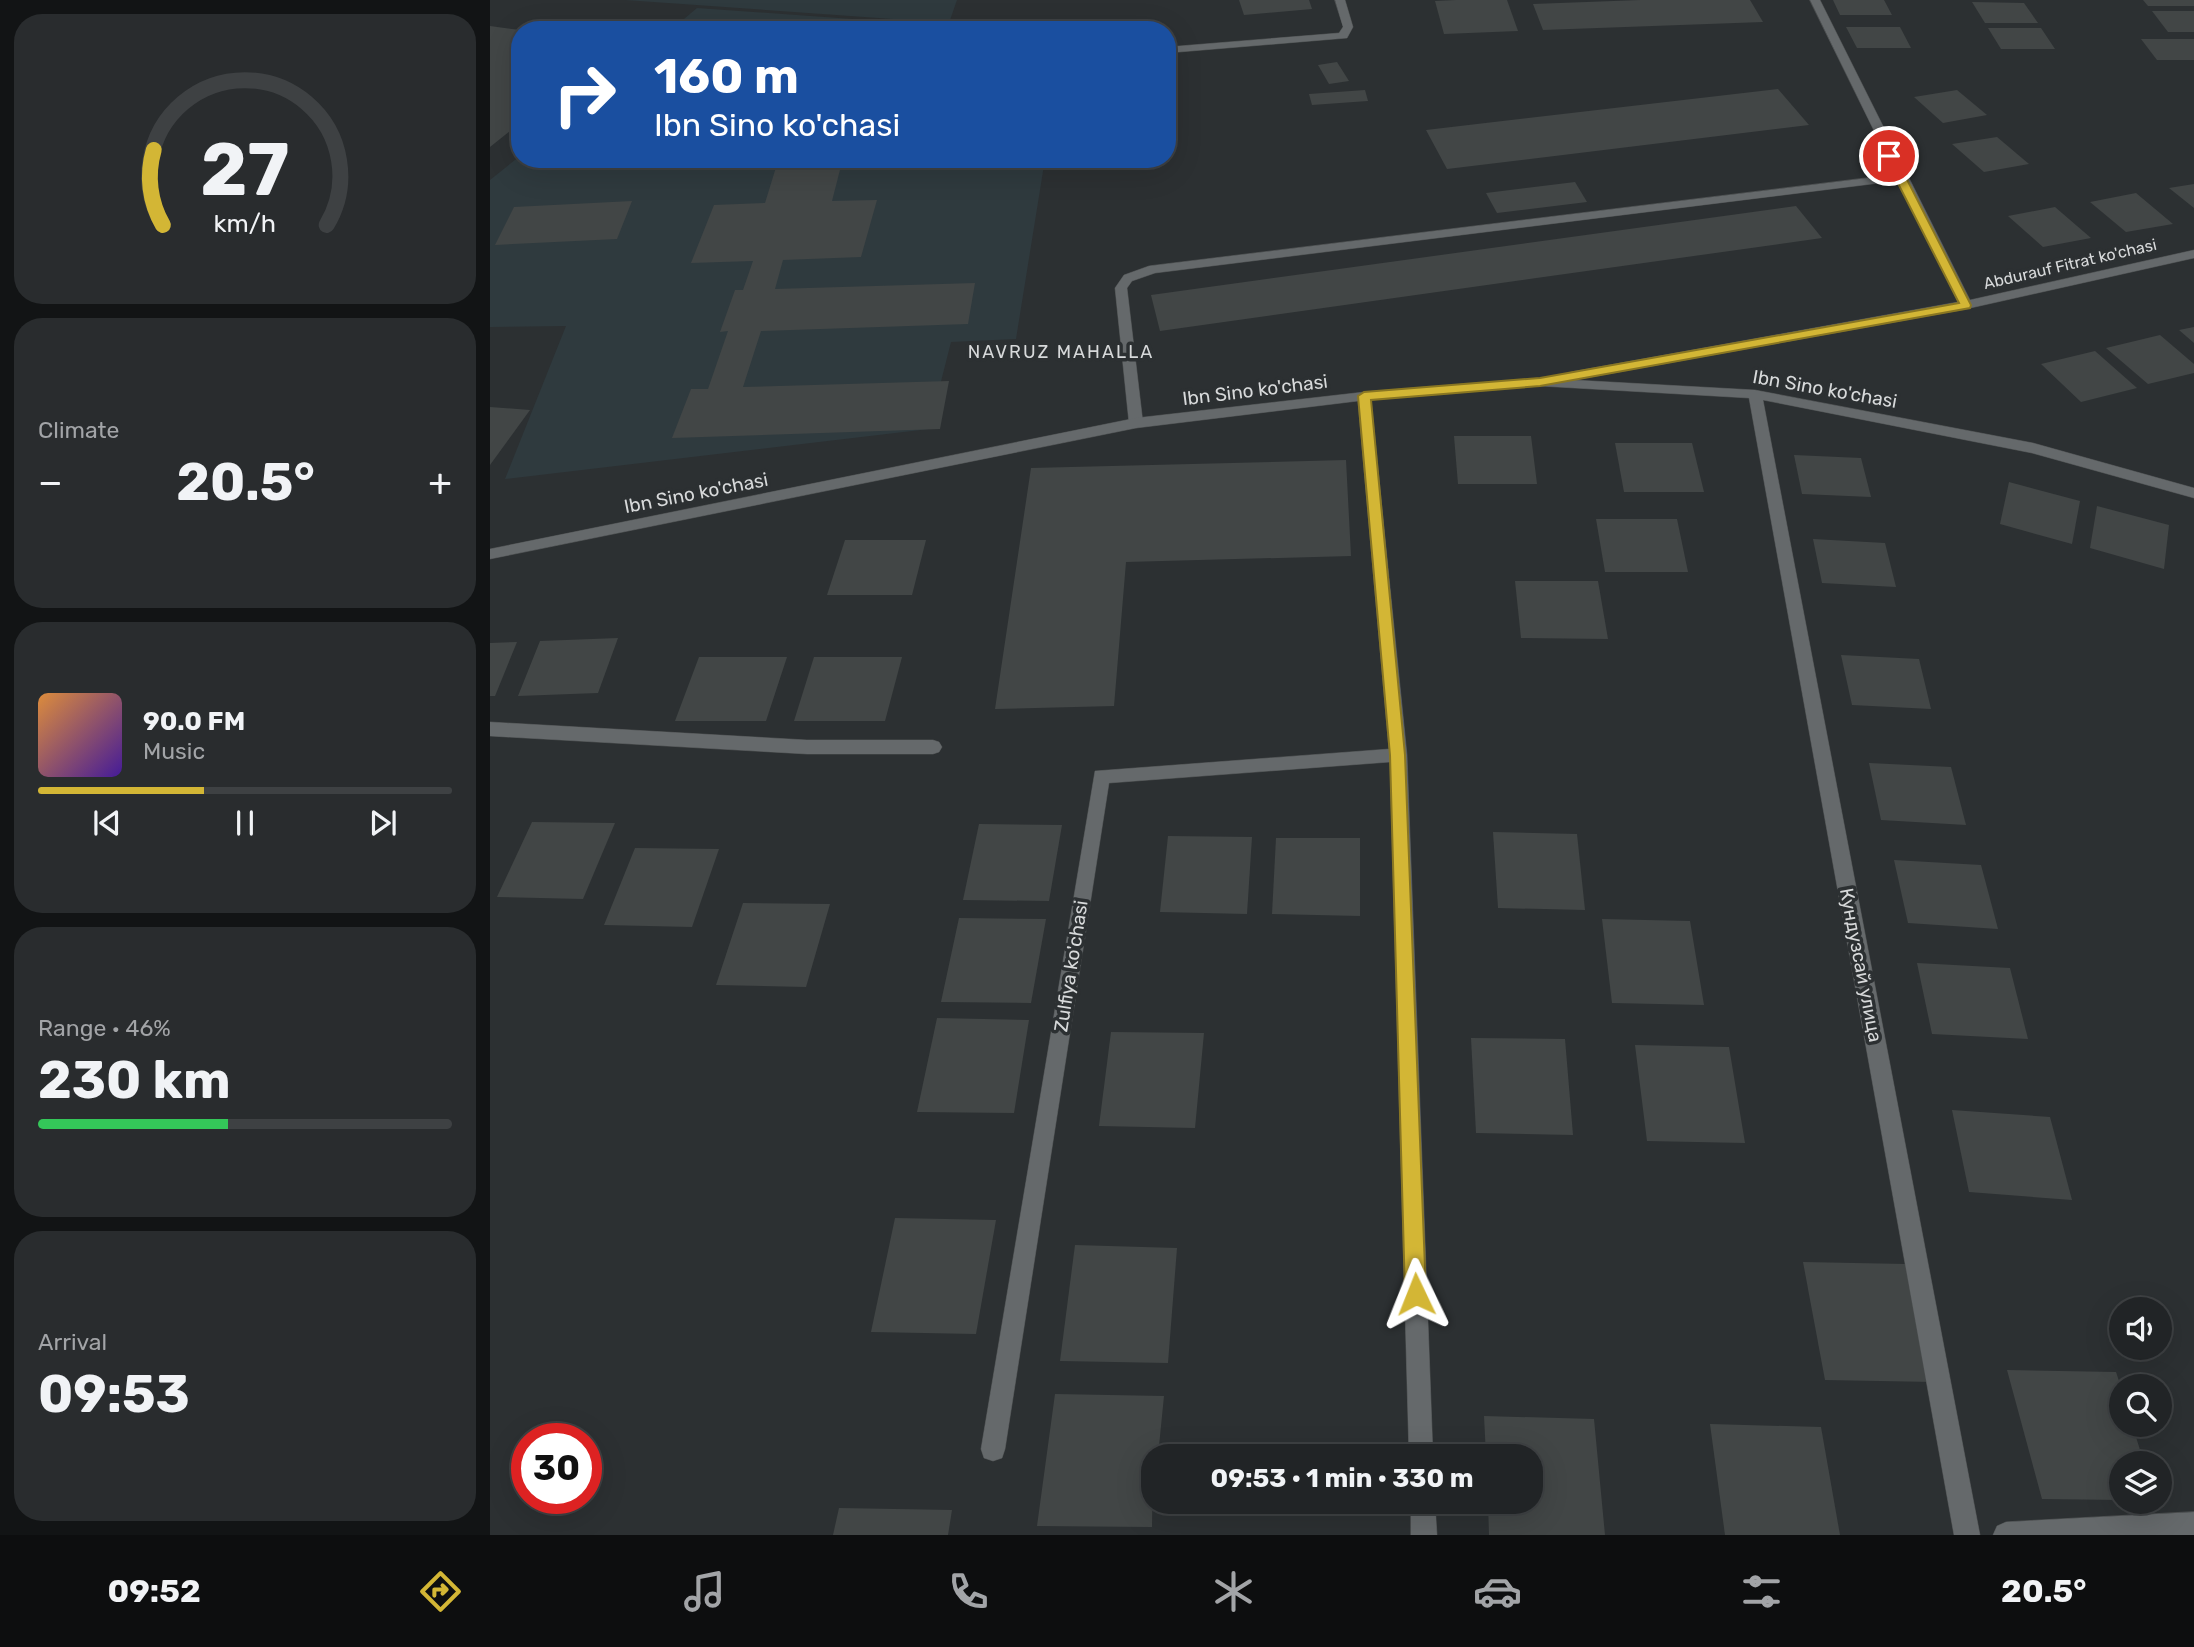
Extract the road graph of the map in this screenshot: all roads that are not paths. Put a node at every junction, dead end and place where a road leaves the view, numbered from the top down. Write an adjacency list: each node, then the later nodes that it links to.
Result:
1 (1340, 0): 3 (street)
2 (1815, 0): 4 (street)
3 (1176, 49)
4 (1900, 178): 6 (street); 10 (street)
5 (2194, 254): 6 (street, Abdurauf Fitrat ko'chasi)
6 (1966, 305): 7 (street, Abdurauf Fitrat ko'chasi)
7 (1540, 382): 8 (street, Ibn Sino ko'chasi); 9 (street, Ibn Sino ko'chasi)
8 (1755, 394): 11 (street, Ibn Sino ko'chasi); 21 (street, Кундузсай улица)
9 (1364, 396): 10 (street, Ibn Sino ko'chasi); 15 (street)
10 (1136, 423): 12 (street, Ibn Sino ko'chasi)
11 (2194, 493)
12 (490, 554)
13 (490, 729): 14 (street)
14 (933, 747)
15 (1398, 755): 16 (street); 17 (street, Zulfiya ko'chasi)
16 (1421, 1444)
17 (993, 1449)
18 (1423, 1514): 20 (street)
19 (2194, 1524): 22 (street)
20 (1424, 1535)
21 (1967, 1535)
22 (2006, 1535)

